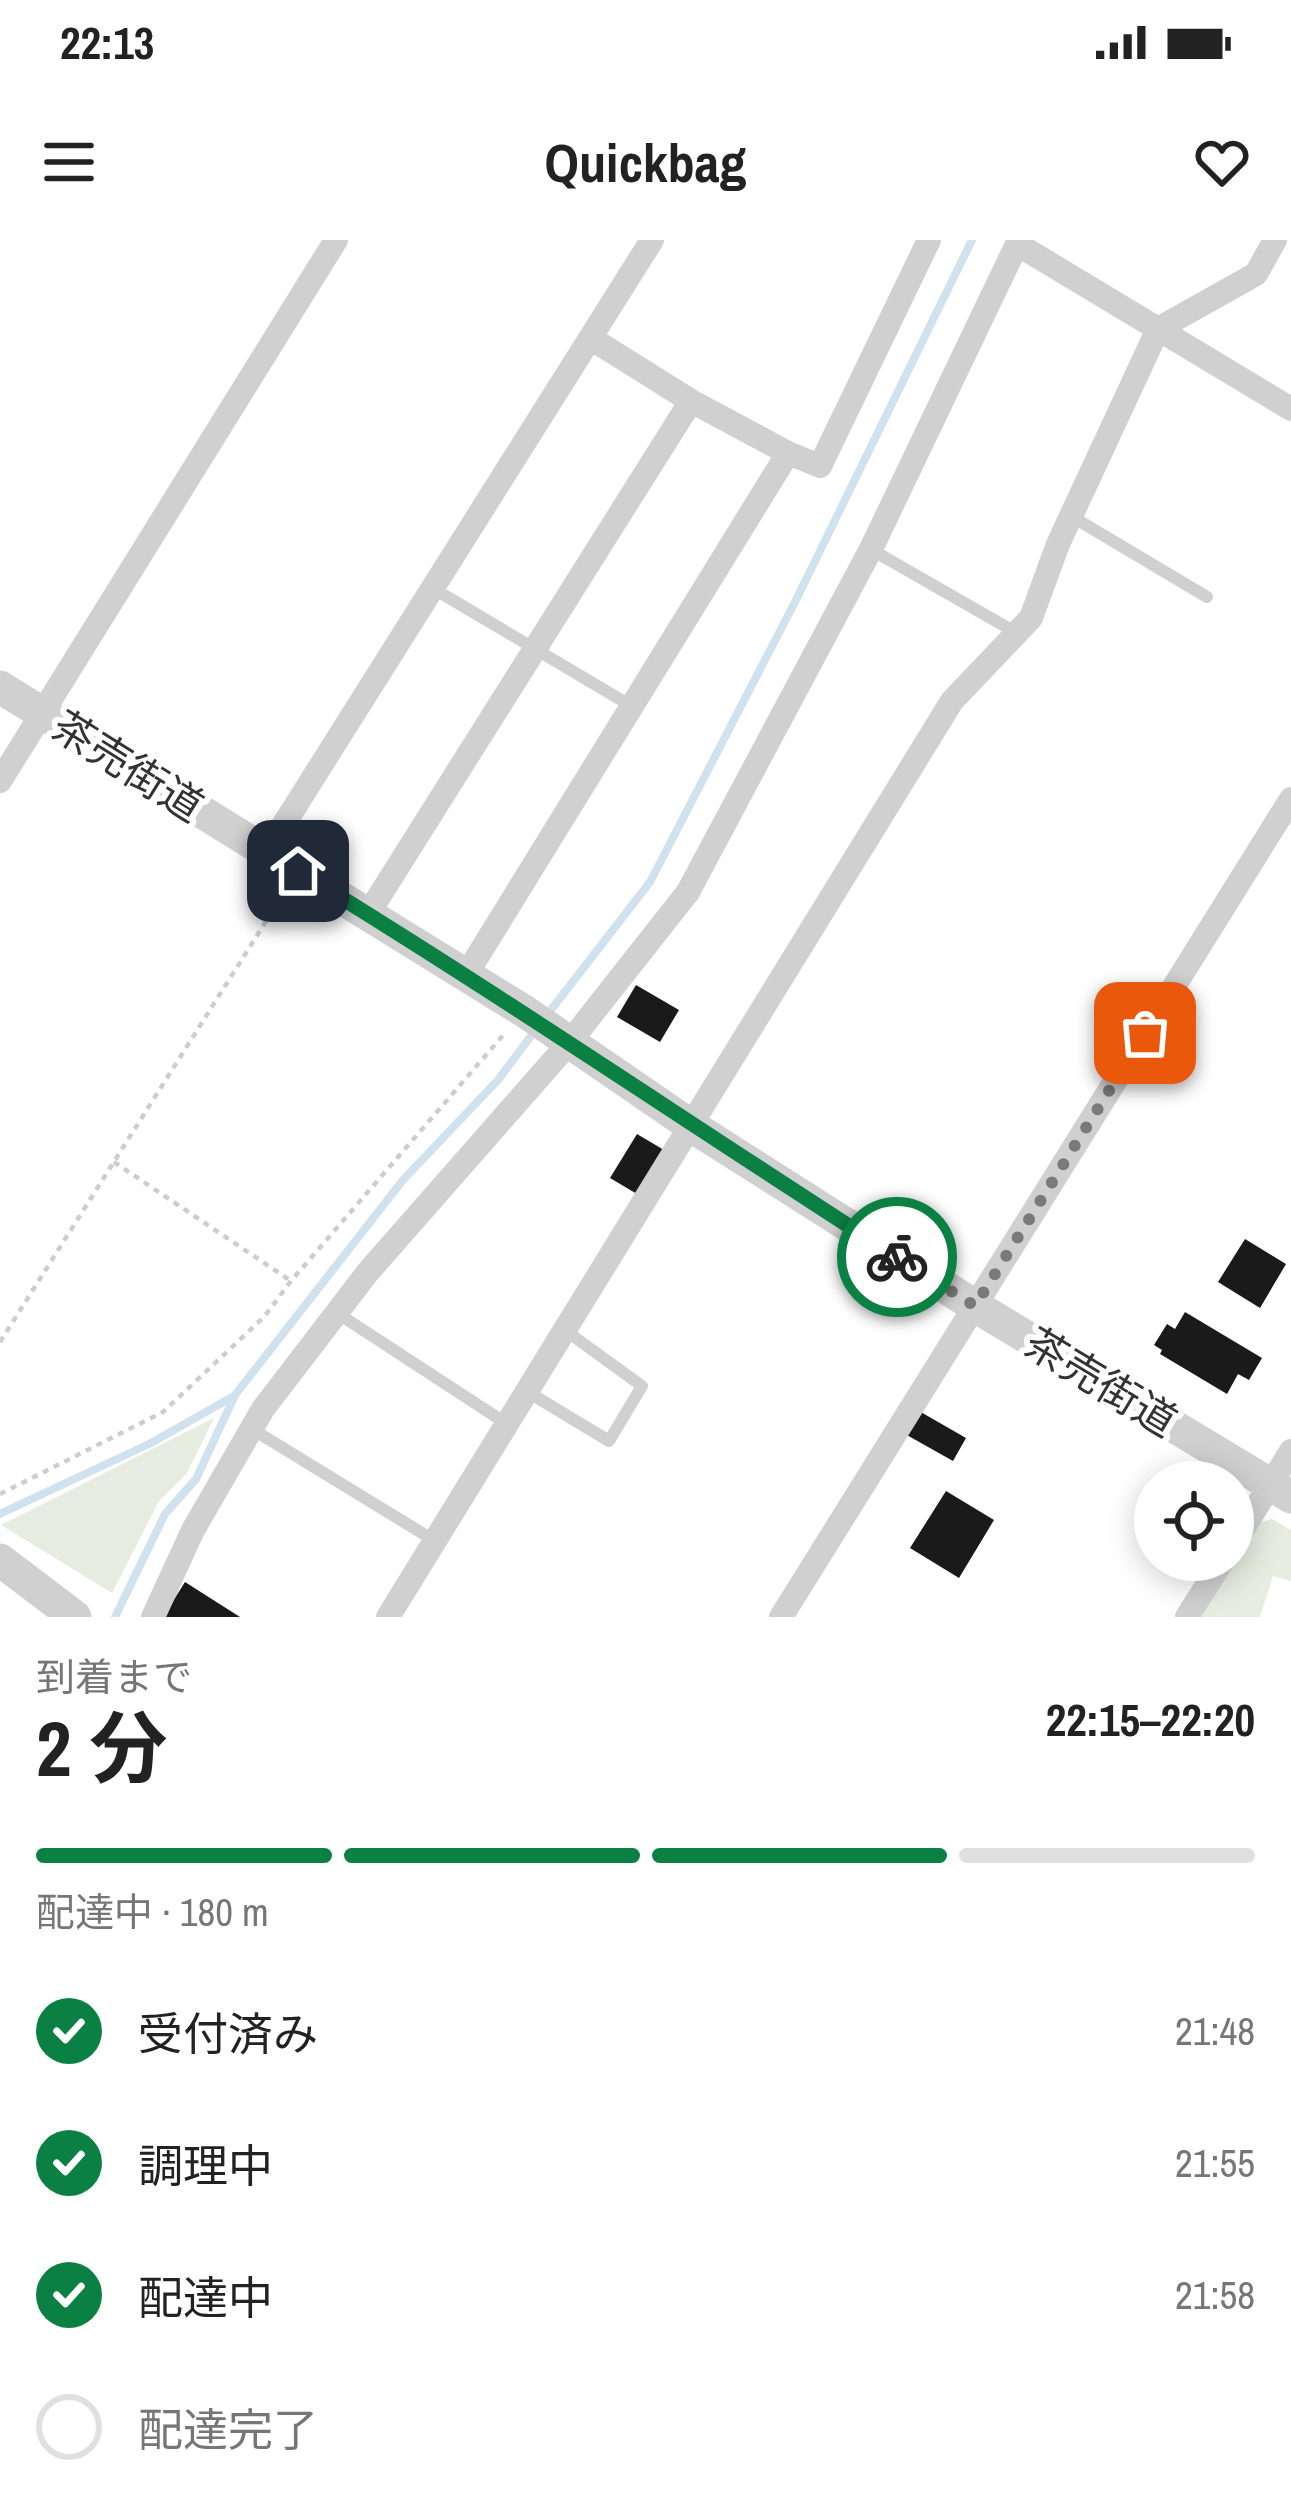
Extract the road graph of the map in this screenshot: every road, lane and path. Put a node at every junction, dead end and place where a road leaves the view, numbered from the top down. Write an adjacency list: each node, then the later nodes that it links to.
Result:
1 (336, 240): 19 (street)
2 (652, 240): 7 (street)
3 (928, 240): 10 (street)
4 (1275, 240): 6 (street)
5 (1018, 242): 6 (street); 12 (street)
6 (1158, 329): 9 (street); 11 (street)
7 (592, 339): 8 (street); 13 (street)
8 (692, 401): 10 (street); 16 (street)
9 (1291, 409)
10 (788, 453): 18 (street)
11 (1071, 517): 14 (lane); 15 (street)
12 (871, 549): 15 (lane); 27 (street)
13 (434, 589): 16 (lane); 22 (street)
14 (1207, 597)
15 (1017, 633): 28 (street)
16 (536, 649): 18 (lane); 24 (street)
17 (0, 687): 19 (street, 茶売街道)
18 (633, 707): 25 (street)
19 (42, 714): 20 (street); 22 (street, 茶売街道)
20 (0, 781)
21 (1291, 799): 31 (street)
22 (266, 851): 23 (street, 茶売街道)
23 (298, 871): 24 (street, 茶売街道); 29 (path)
24 (368, 914): 25 (street, 茶売街道)
25 (466, 975): 26 (street, 茶売街道)
26 (524, 1011): 27 (street, 茶売街道); 30 (path)
27 (564, 1039): 28 (street, 茶売街道); 32 (street)
28 (693, 1127): 31 (street, 茶売街道); 33 (street)
29 (114, 1162): 30 (path); 34 (path)
30 (291, 1280): 40 (path)
31 (975, 1306): 39 (street, 茶売街道); 48 (street)
32 (338, 1312): 36 (lane); 37 (street)
33 (566, 1331): 35 (street); 35 (lane)
34 (0, 1342)
35 (528, 1392): 36 (street)
36 (508, 1425): 42 (street)
37 (251, 1429): 42 (lane); 46 (street)
38 (1291, 1451): 39 (street)
39 (1281, 1491): 41 (street)
40 (0, 1494)
41 (1254, 1521)
42 (435, 1541): 47 (street)
43 (0, 1560): 45 (street)
44 (1210, 1581): 49 (street)
45 (75, 1617)
46 (153, 1617)
47 (388, 1617)
48 (781, 1617)
49 (1187, 1617)

